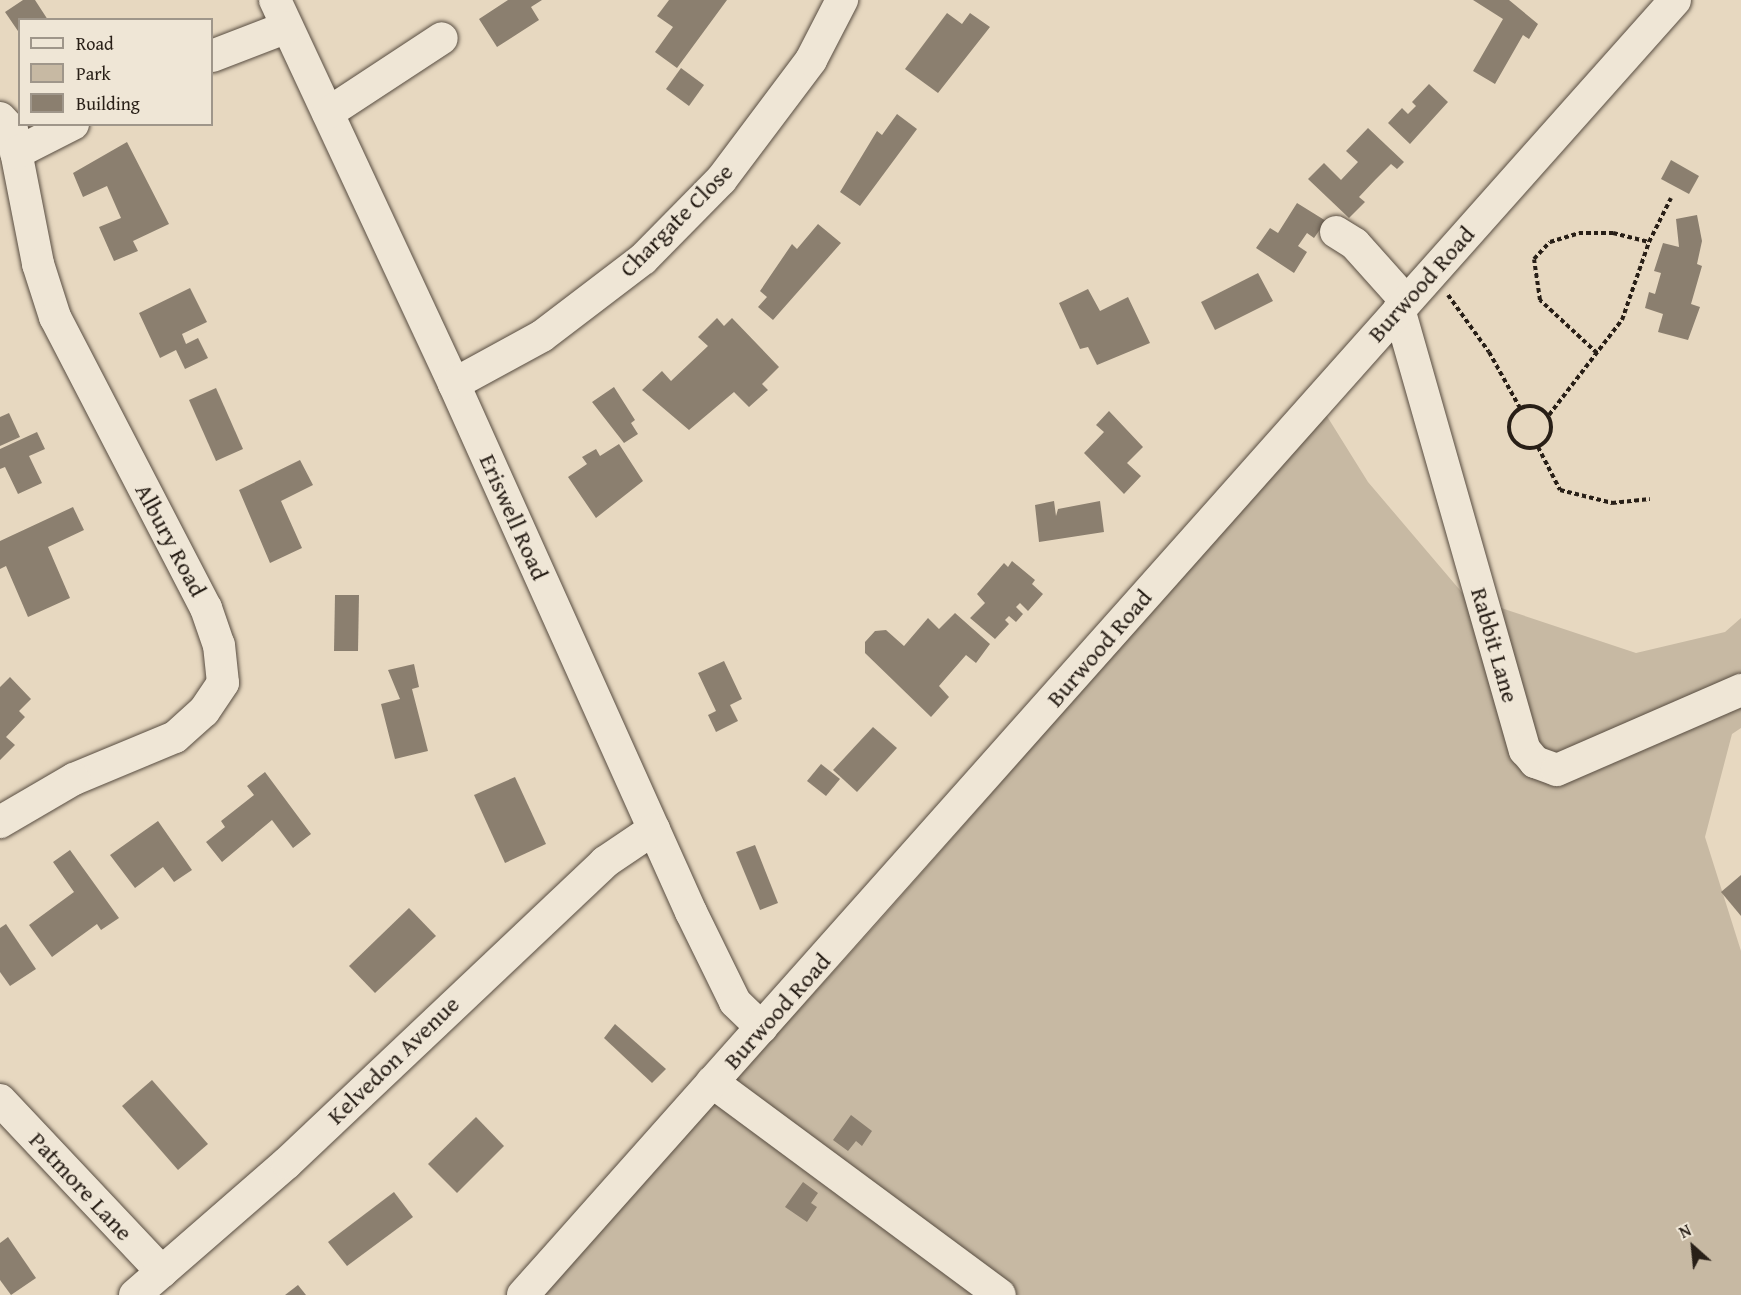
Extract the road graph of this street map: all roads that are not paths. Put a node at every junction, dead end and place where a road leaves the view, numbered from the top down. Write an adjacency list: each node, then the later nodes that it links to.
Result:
1 (842, 0): 12 (street, Chargate Close)
2 (1675, 0): 11 (street, Burwood Road)
3 (281, 14): 5 (street); 6 (street, Eriswell Road)
4 (442, 38): 6 (street)
5 (213, 55)
6 (328, 113): 12 (street, Eriswell Road)
7 (0, 118): 9 (street, Albury Road)
8 (69, 126): 9 (street)
9 (16, 153): 14 (street, Albury Road)
10 (1336, 232): 11 (street)
11 (1403, 305): 13 (street, Rabbit Lane); 16 (street, Burwood Road)
12 (454, 384): 15 (street, Eriswell Road)
13 (1741, 690)
14 (0, 822)
15 (654, 829): 16 (street, Eriswell Road); 19 (street, Kelvedon Avenue)
16 (762, 1028): 17 (street, Burwood Road)
17 (712, 1082): 21 (street, Burwood Road); 22 (street)
18 (0, 1100): 19 (street, Patmore Lane)
19 (162, 1272): 20 (street, Kelvedon Avenue)
20 (135, 1295)
21 (523, 1295)
22 (1000, 1295)

